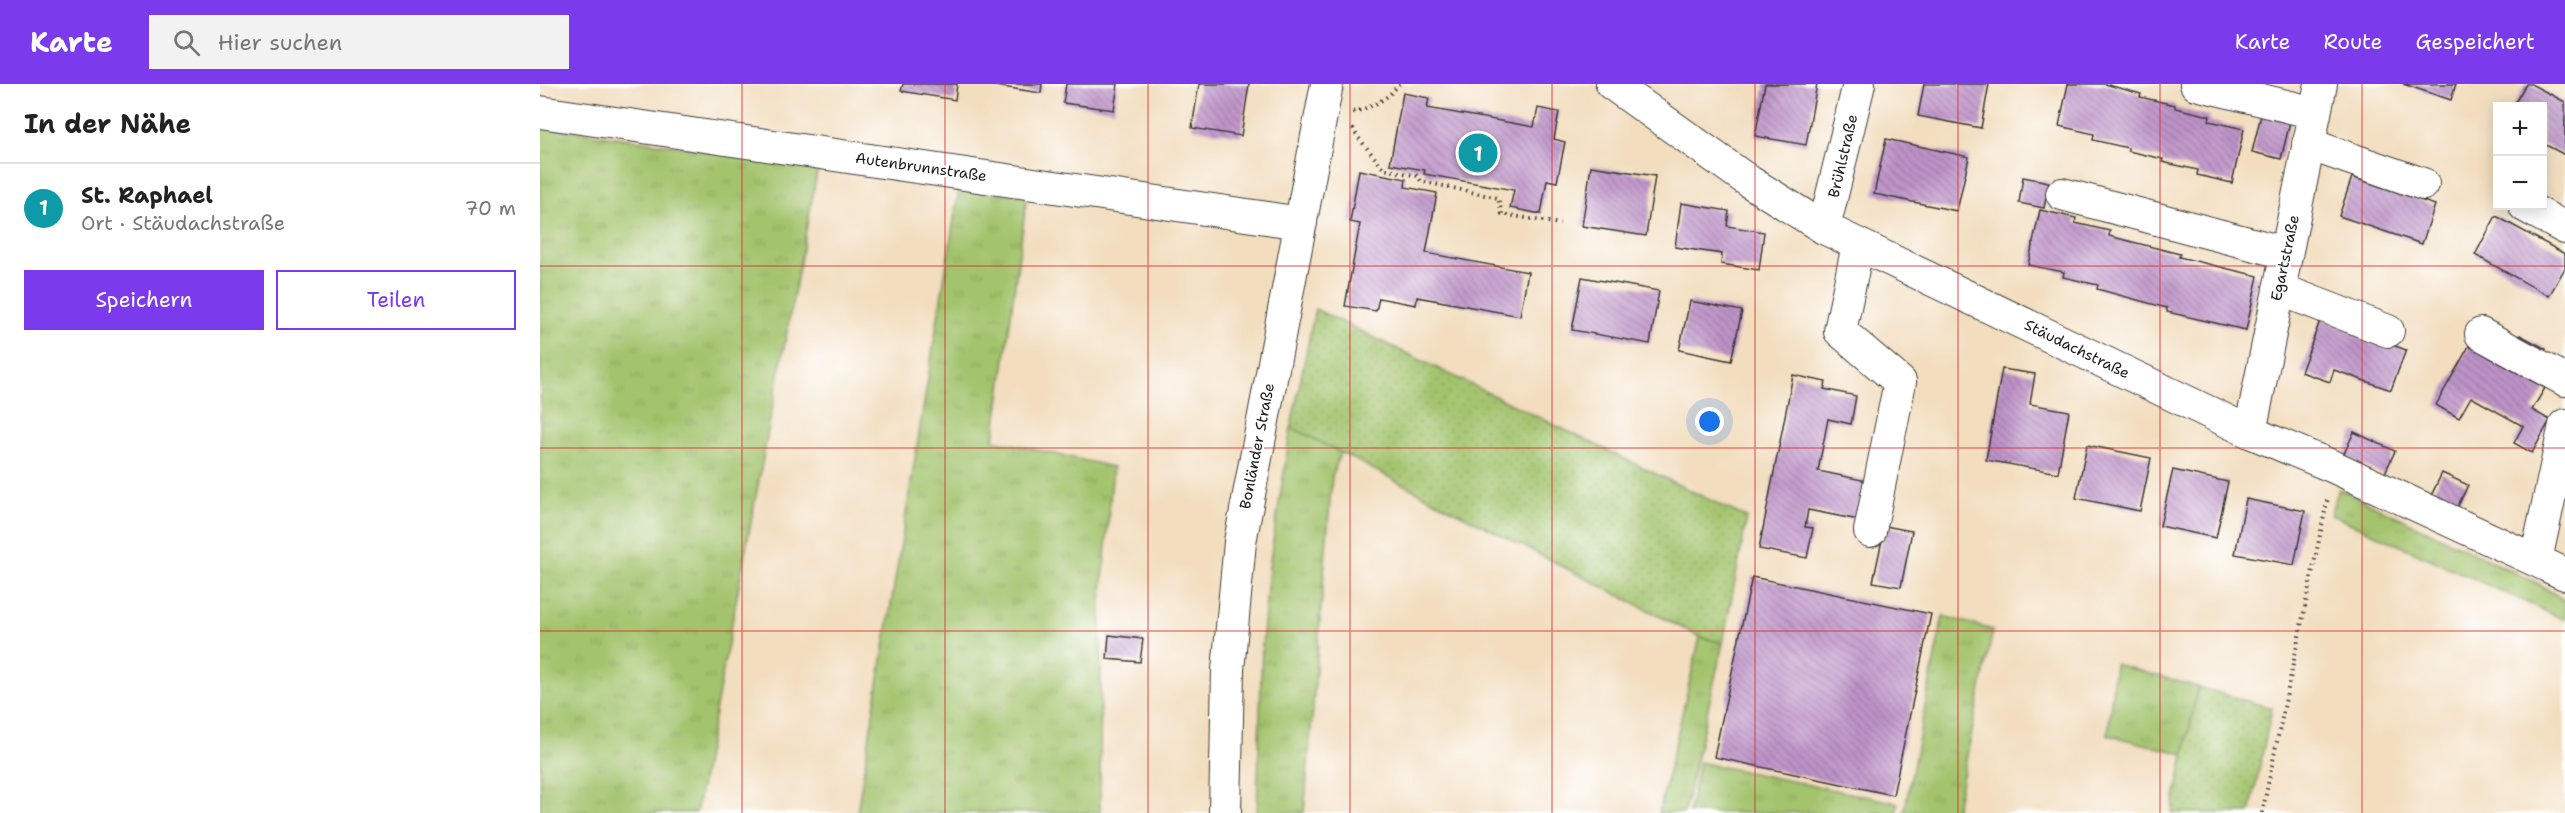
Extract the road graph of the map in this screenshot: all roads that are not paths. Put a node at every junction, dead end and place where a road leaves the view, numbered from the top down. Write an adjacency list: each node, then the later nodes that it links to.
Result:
1 (1612, 84): 12 (street, Stäudachstraße)
2 (1859, 84): 12 (street, Brühlstraße)
3 (2196, 84): 4 (street)
4 (2318, 99): 7 (street, Egartstraße)
5 (1332, 103): 11 (street, Bonländer Straße)
6 (540, 112): 11 (street, Autenbrunnstraße)
7 (2308, 144): 8 (street); 15 (street, Egartstraße)
8 (2423, 184)
9 (2062, 194): 15 (street)
10 (2531, 210): 13 (street)
11 (1301, 223): 25 (street, Bonländer Straße)
12 (1824, 228): 14 (street, Stäudachstraße)
13 (2565, 228)
14 (1858, 245): 21 (street, Stäudachstraße); 22 (street)
15 (2286, 253): 16 (street, Egartstraße)
16 (2279, 290): 17 (street); 21 (street, Egartstraße)
17 (2388, 331)
18 (2481, 334): 19 (street)
19 (2565, 380)
20 (2565, 425): 23 (street)
21 (2250, 432): 23 (street, Stäudachstraße)
22 (1870, 531)
23 (2536, 560): 24 (street, Stäudachstraße)
24 (2565, 574)
25 (1225, 813)

